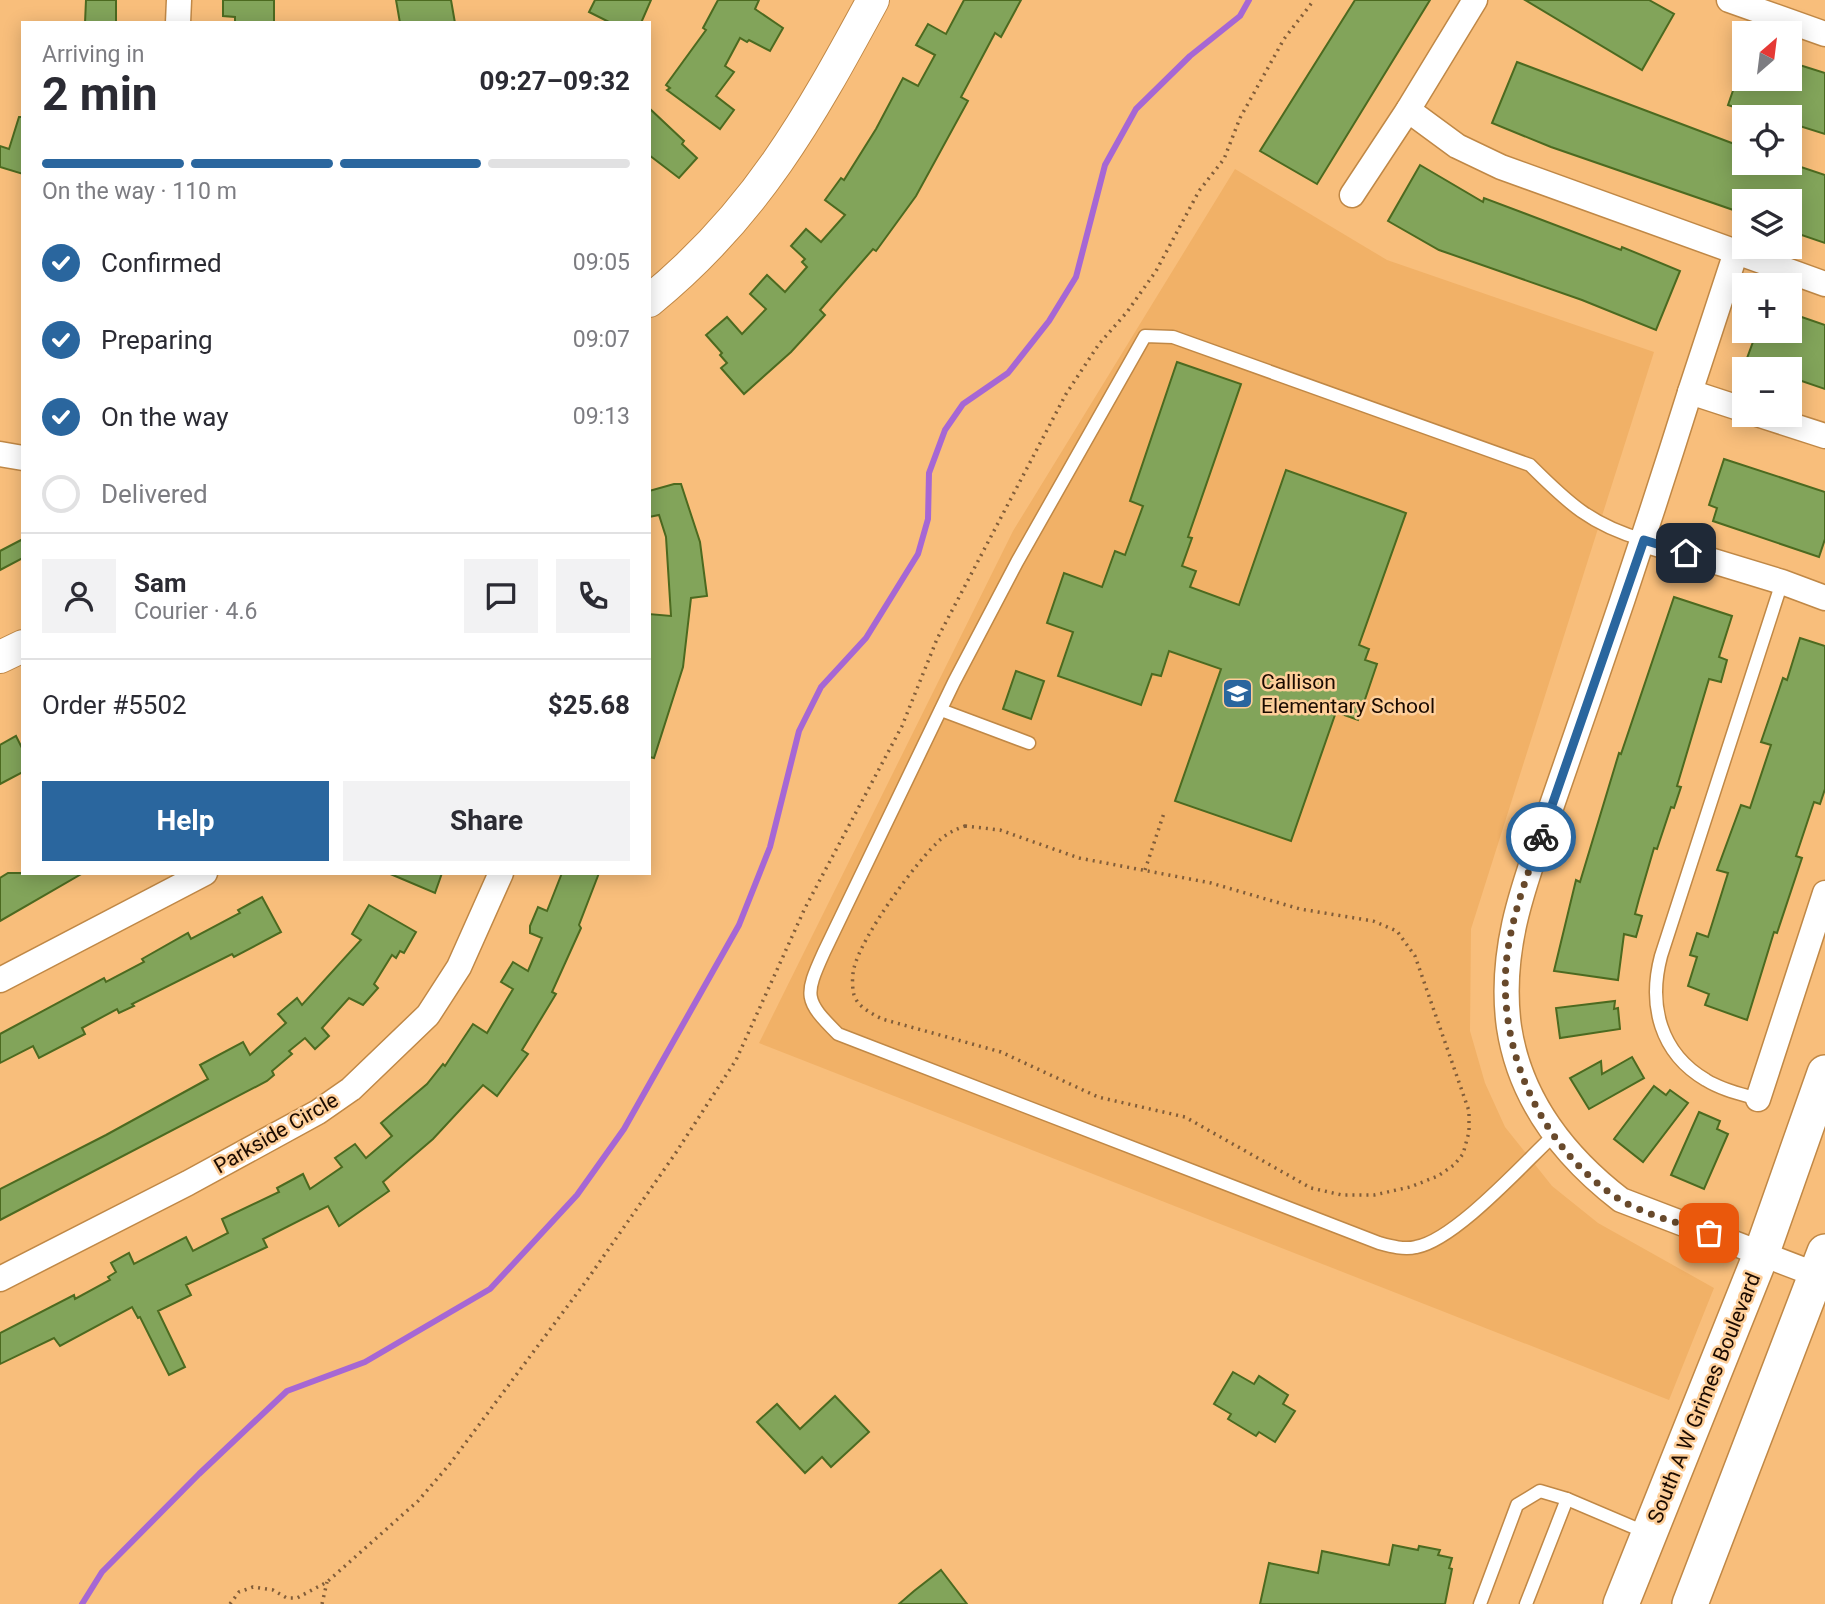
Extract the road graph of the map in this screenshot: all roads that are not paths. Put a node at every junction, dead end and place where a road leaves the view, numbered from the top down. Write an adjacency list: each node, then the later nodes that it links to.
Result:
1 (179, 0): 5 (street)
2 (873, 0): 13 (street)
3 (1475, 0): 7 (street)
4 (1729, 0): 6 (street)
5 (178, 21)
6 (1825, 34)
7 (1408, 110): 8 (street); 9 (street)
8 (1352, 195)
9 (1732, 251)
10 (1734, 259): 14 (street)
11 (1755, 259): 12 (street)
12 (1825, 284)
13 (651, 299)
14 (1690, 392): 15 (street); 20 (street)
15 (1732, 406)
16 (1797, 427): 17 (street)
17 (1825, 436)
18 (0, 454): 19 (street)
19 (21, 458)
20 (1644, 540): 21 (street); 25 (lane); 33 (street)
21 (1782, 582): 22 (street); 32 (lane)
22 (1825, 598)
23 (21, 647): 24 (street)
24 (0, 657)
25 (941, 710): 26 (lane); 33 (lane)
26 (1029, 743)
27 (201, 875): 30 (street)
28 (500, 875): 36 (street, Parkside Circle)
29 (1825, 893): 32 (street)
30 (0, 979)
31 (1825, 1073): 34 (main road, South A W Grimes Boulevard)
32 (1758, 1099)
33 (1554, 1135): 34 (street)
34 (1762, 1252): 35 (street); 38 (main road, South A W Grimes Boulevard)
35 (1822, 1268): 42 (main road)
36 (0, 1279)
37 (1567, 1499): 38 (lane); 39 (lane); 40 (lane)
38 (1650, 1535): 41 (main road, South A W Grimes Boulevard)
39 (1480, 1604)
40 (1526, 1604)
41 (1621, 1604)
42 (1690, 1604)

